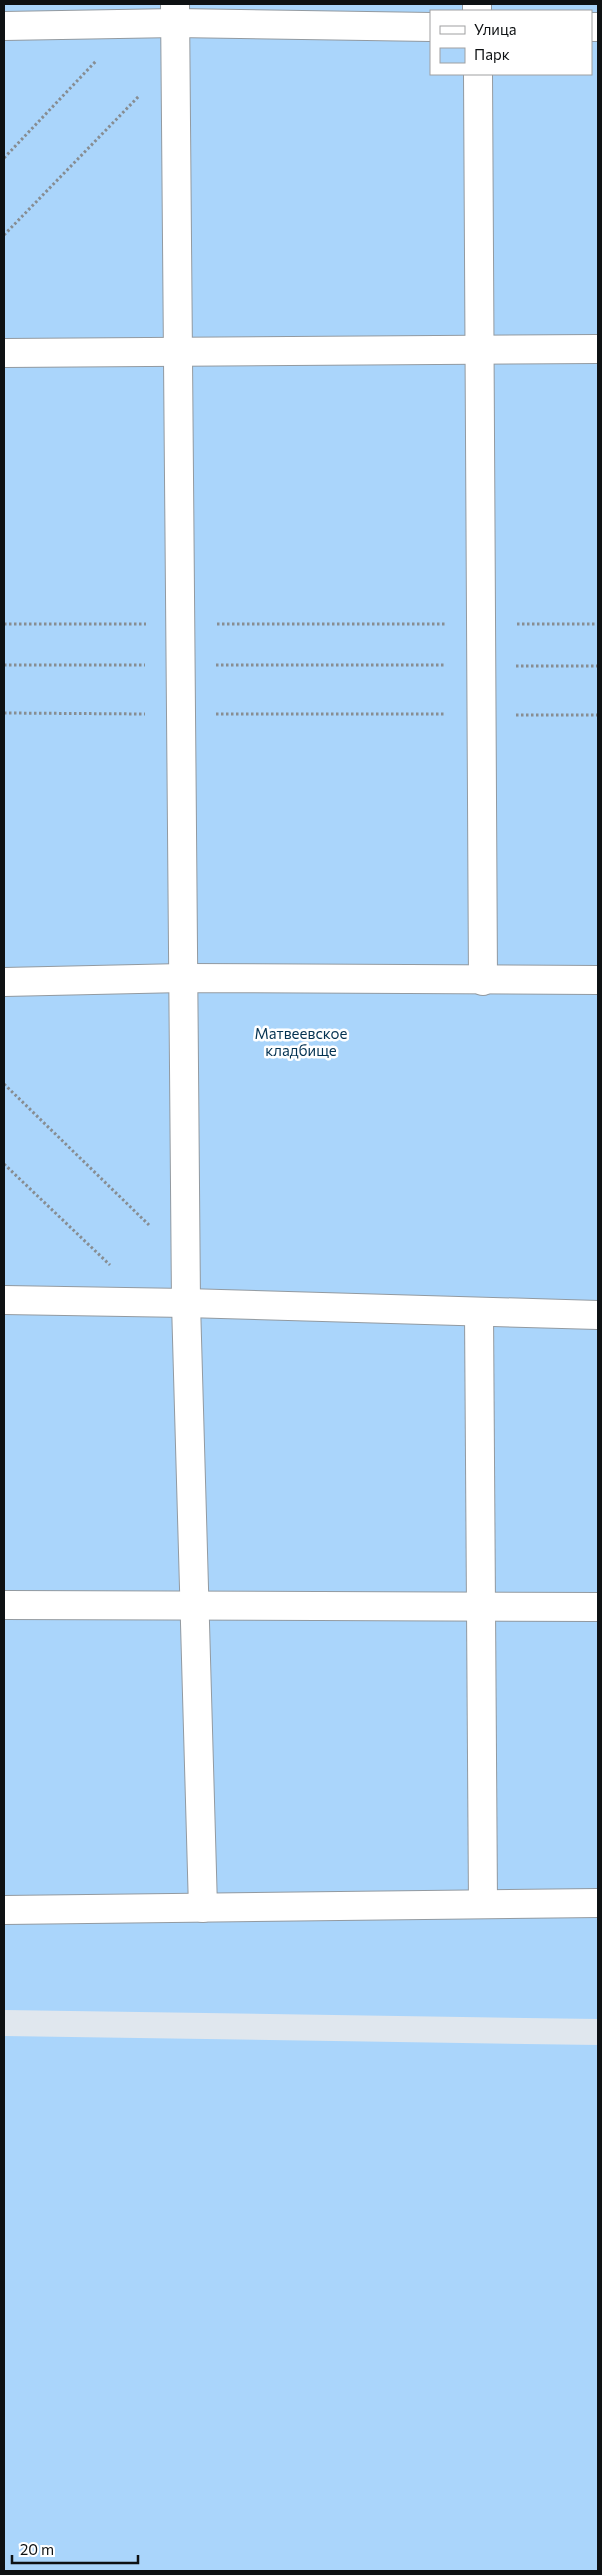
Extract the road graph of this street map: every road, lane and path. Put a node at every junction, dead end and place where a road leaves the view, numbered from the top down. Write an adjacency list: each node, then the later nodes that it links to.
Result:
1 (176, 13): 2 (lane); 4 (lane); 5 (lane)
2 (131, 25): 3 (lane); 7 (path)
3 (4, 26)
4 (430, 27)
5 (176, 58): 8 (path); 11 (lane)
6 (478, 75): 9 (lane)
7 (4, 158)
8 (4, 235)
9 (480, 349): 10 (lane); 11 (lane); 15 (lane)
10 (598, 349)
11 (180, 352): 12 (lane); 14 (lane)
12 (4, 353)
13 (4, 624): 14 (path)
14 (180, 624): 15 (path); 18 (lane)
15 (482, 624): 16 (path); 19 (lane)
16 (598, 624)
17 (4, 665): 18 (path)
18 (180, 666): 19 (path); 22 (lane)
19 (483, 666): 20 (path); 23 (lane)
20 (598, 666)
21 (4, 713): 22 (path)
22 (181, 714): 23 (path); 25 (lane)
23 (483, 714): 24 (path); 27 (lane)
24 (598, 715)
25 (184, 978): 27 (lane); 28 (lane); 31 (lane)
26 (598, 980): 27 (lane)
27 (483, 981)
28 (4, 982)
29 (4, 1084): 31 (path)
30 (4, 1164): 33 (path)
31 (186, 1261): 34 (lane)
32 (4, 1300): 33 (lane)
33 (148, 1302): 34 (lane)
34 (186, 1303): 35 (lane); 38 (lane)
35 (479, 1312): 36 (lane); 39 (lane)
36 (598, 1315)
37 (4, 1605): 38 (lane)
38 (195, 1605): 39 (lane); 43 (lane)
39 (481, 1606): 40 (lane); 42 (lane)
40 (598, 1607)
41 (598, 1903): 42 (lane)
42 (483, 1904): 43 (lane)
43 (202, 1908): 44 (lane)
44 (4, 1910)

